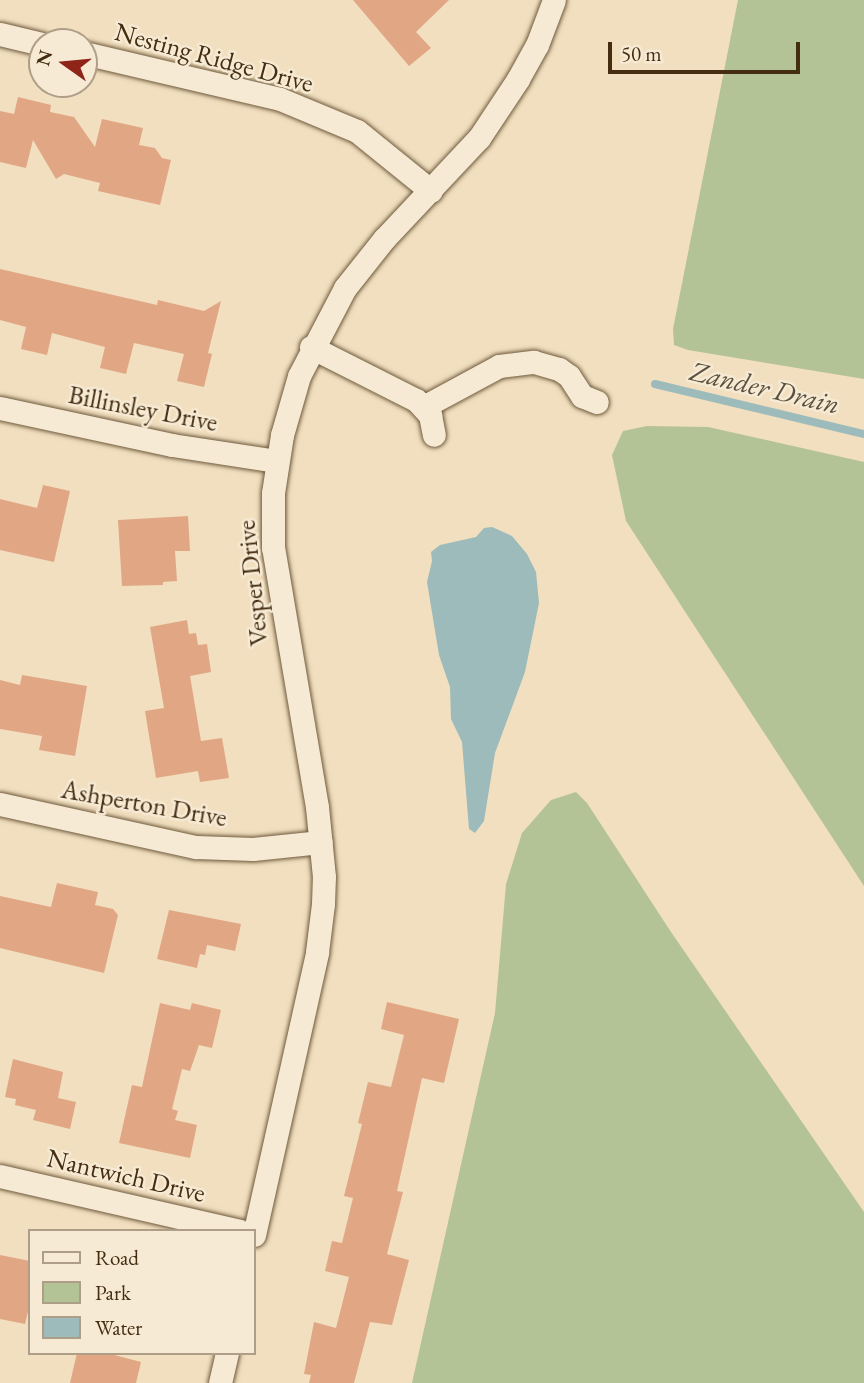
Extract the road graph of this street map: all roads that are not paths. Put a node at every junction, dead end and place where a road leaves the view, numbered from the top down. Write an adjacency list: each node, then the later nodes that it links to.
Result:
1 (554, 0): 5 (street, Vesper Drive)
2 (0, 34): 3 (street)
3 (28, 41)
4 (98, 57): 5 (street, Nesting Ridge Drive)
5 (431, 191): 6 (street, Vesper Drive)
6 (312, 347): 8 (street); 11 (street, Vesper Drive)
7 (597, 402): 8 (street)
8 (425, 406): 10 (street)
9 (0, 408): 11 (street, Billinsley Drive)
10 (434, 435)
11 (276, 461): 13 (street, Vesper Drive)
12 (0, 804): 13 (street, Ashperton Drive)
13 (321, 842): 16 (street, Vesper Drive)
14 (0, 1176): 15 (street, Nantwich Drive)
15 (231, 1229)
16 (255, 1229)
17 (227, 1355): 18 (street)
18 (220, 1383)

